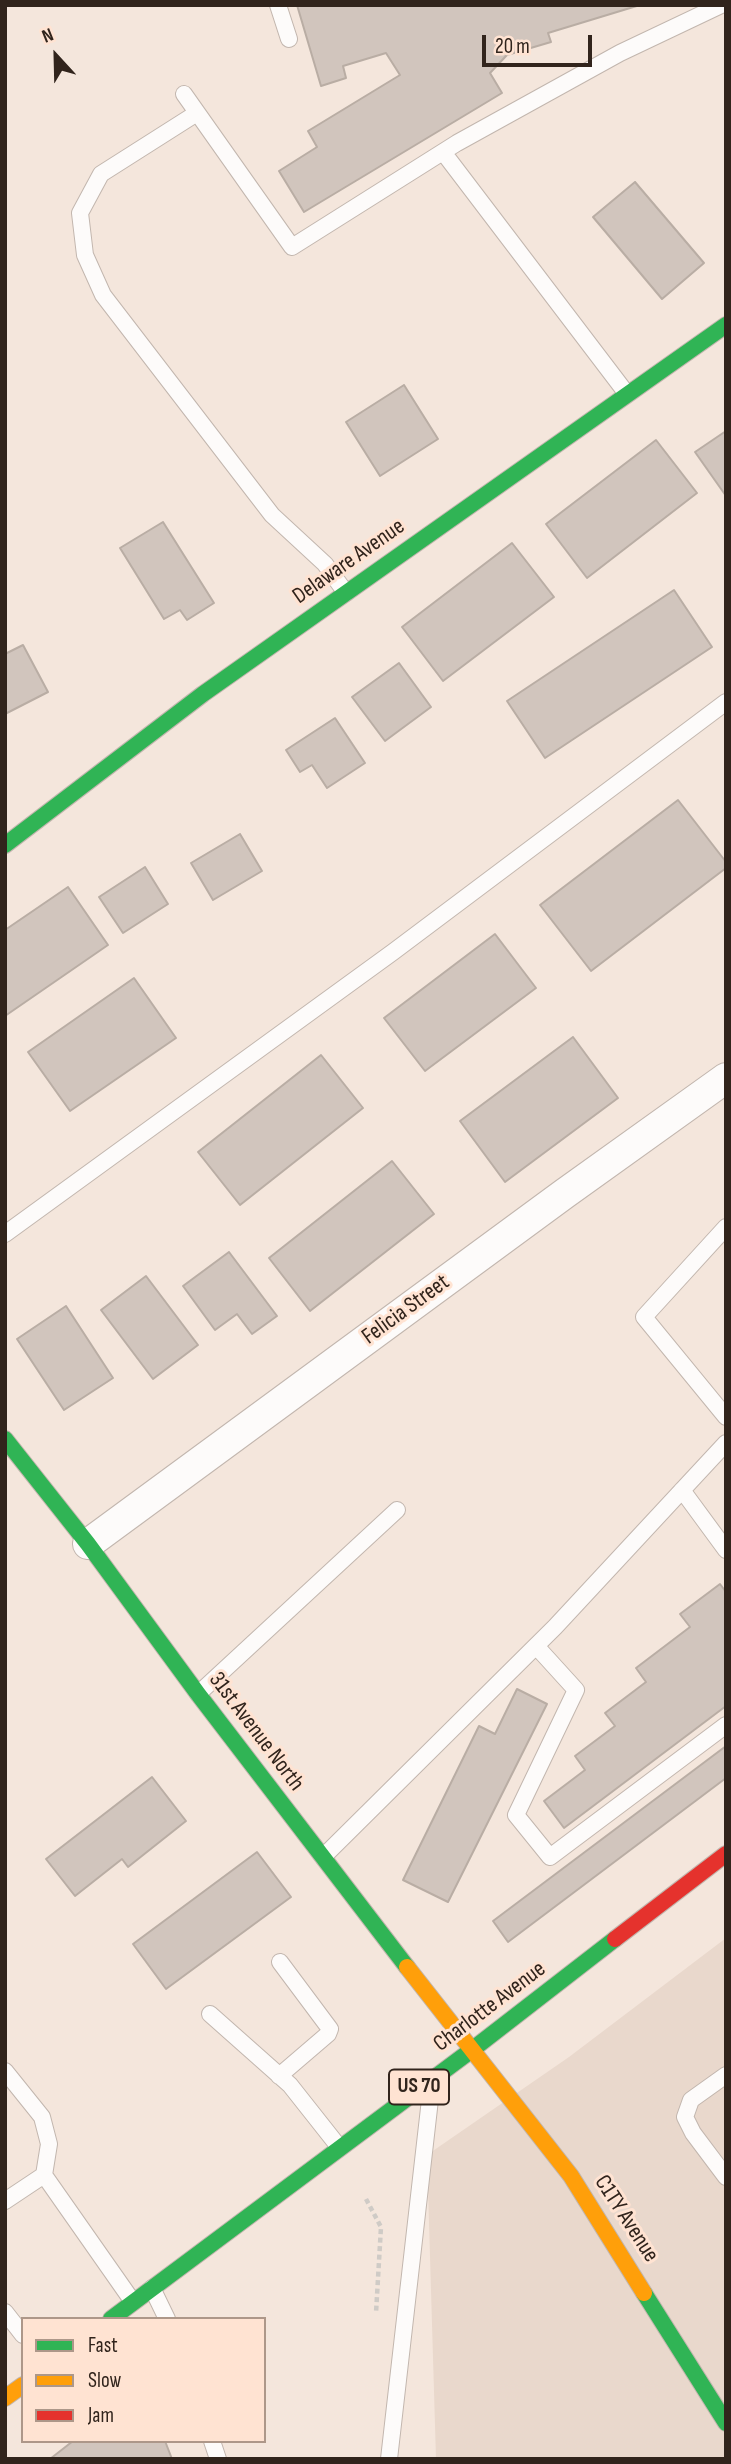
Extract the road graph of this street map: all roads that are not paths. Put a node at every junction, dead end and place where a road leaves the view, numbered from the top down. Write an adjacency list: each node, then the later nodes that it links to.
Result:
1 (278, 5): 3 (lane)
2 (721, 5): 6 (lane)
3 (289, 39)
4 (184, 94): 5 (lane)
5 (197, 113): 6 (lane); 9 (lane)
6 (443, 152): 8 (lane)
7 (726, 325): 8 (street, Delaware Avenue)
8 (627, 394): 9 (street, Delaware Avenue)
9 (345, 593): 11 (street, Delaware Avenue)
10 (726, 702): 14 (lane)
11 (5, 845)
12 (726, 1077): 20 (street, Felicia Street)
13 (726, 1227): 15 (lane)
14 (5, 1234)
15 (726, 1417)
16 (5, 1439): 20 (street, 31st Avenue North)
17 (726, 1443): 18 (lane)
18 (682, 1490): 21 (lane); 22 (lane)
19 (397, 1510): 23 (lane)
20 (88, 1544): 23 (street, 31st Avenue North)
21 (726, 1550)
22 (536, 1646): 24 (lane); 26 (lane)
23 (198, 1694): 26 (street, 31st Avenue North)
24 (726, 1725)
25 (726, 1854): 29 (street, Charlotte Avenue / US 70)
26 (323, 1857): 29 (street, 31st Avenue North)
27 (280, 1962): 32 (lane)
28 (210, 2014): 32 (lane)
29 (473, 2049): 33 (street, Charlotte Avenue / US 70); 46 (street, C1TY Avenue)
30 (5, 2071): 35 (lane)
31 (726, 2075): 36 (lane)
32 (279, 2076): 34 (lane)
33 (433, 2077): 34 (street, Charlotte Avenue / US 70); 47 (lane)
34 (339, 2147): 38 (street, Charlotte Avenue / US 70)
35 (44, 2175): 37 (lane); 39 (lane)
36 (726, 2177)
37 (5, 2201)
38 (152, 2288): 39 (street, Charlotte Avenue / US 70); 42 (lane)
39 (133, 2302): 41 (street, Charlotte Avenue / US 70)
40 (5, 2312): 43 (lane)
41 (114, 2317)
42 (166, 2317)
43 (21, 2332)
44 (21, 2386): 45 (street)
45 (5, 2398)
46 (726, 2423)
47 (389, 2459)

